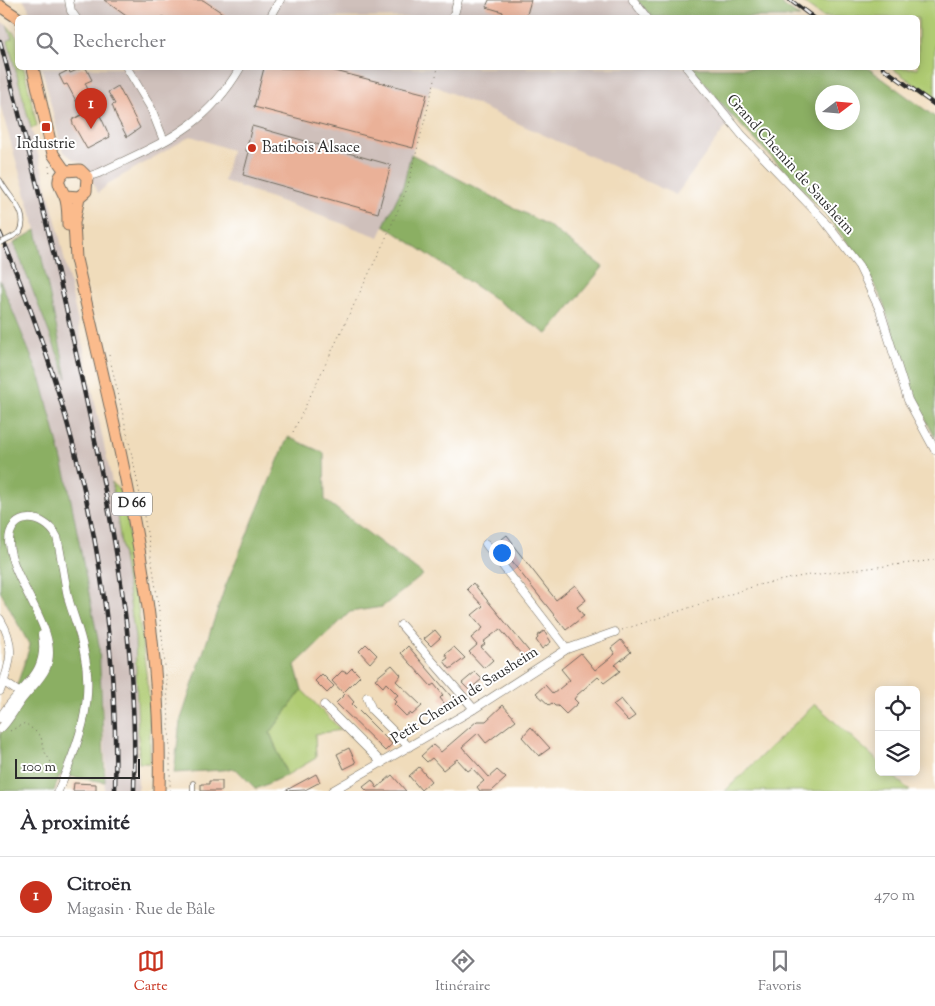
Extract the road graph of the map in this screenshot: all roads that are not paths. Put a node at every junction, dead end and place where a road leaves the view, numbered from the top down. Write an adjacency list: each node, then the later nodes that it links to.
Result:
1 (69, 0): 6 (street)
2 (280, 0): 7 (street)
3 (458, 0): 8 (street)
4 (633, 0): 9 (street)
5 (0, 6): 10 (main road)
6 (74, 15)
7 (272, 15)
8 (454, 15)
9 (645, 15)
10 (15, 16)
11 (33, 70): 16 (main road)
12 (128, 70): 15 (street)
13 (239, 70): 15 (street)
14 (689, 70): 23 (street, Grand Chemin de Sausheim)
15 (164, 141): 17 (street)
16 (65, 171): 17 (main road); 19 (main road)
17 (87, 177): 20 (main road)
18 (0, 180): 21 (lane, bridge)
19 (65, 196): 20 (main road); 22 (main road, D 66)
20 (79, 197): 22 (main road, D 66)
21 (0, 243)
22 (76, 259): 44 (main road, D 66)
23 (935, 450)
24 (486, 544): 28 (street)
25 (0, 619): 29 (street)
26 (402, 625): 36 (street)
27 (615, 632): 28 (street, Petit Chemin de Sausheim)
28 (567, 649): 36 (street, Petit Chemin de Sausheim)
29 (4, 682): 30 (street); 31 (street)
30 (0, 691)
31 (22, 694): 35 (street); 43 (street)
32 (367, 697): 39 (street)
33 (0, 702): 35 (street)
34 (324, 705): 40 (street)
35 (10, 709): 37 (street); 38 (street)
36 (474, 709): 39 (street, Petit Chemin de Sausheim)
37 (0, 718)
38 (4, 729)
39 (409, 747): 40 (street, Petit Chemin de Sausheim)
40 (382, 763): 42 (street, Petit Chemin de Sausheim)
41 (193, 783): 45 (lane)
42 (335, 790)
43 (58, 791)
44 (159, 791)
45 (193, 791)

